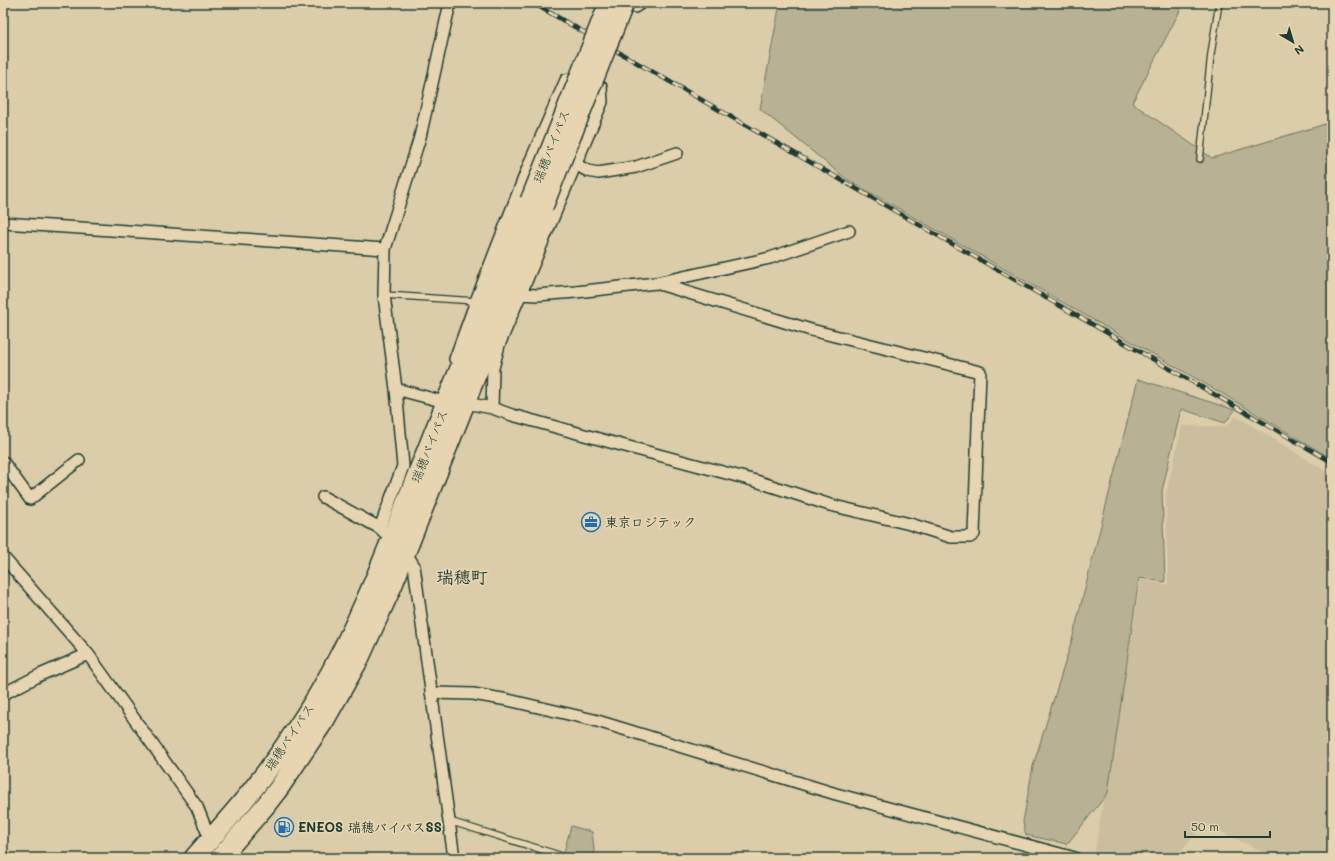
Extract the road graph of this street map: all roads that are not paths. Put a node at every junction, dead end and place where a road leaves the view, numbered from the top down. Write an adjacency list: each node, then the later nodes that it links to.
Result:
1 (450, 3): 13 (street)
2 (608, 3): 10 (highway, 瑞穂バイパス, bridge)
3 (624, 3): 10 (highway, 瑞穂バイパス, bridge)
4 (629, 3): 5 (street)
5 (641, 3)
6 (1219, 3): 8 (lane)
7 (677, 153): 9 (street)
8 (1200, 159)
9 (576, 164): 15 (street); 17 (street)
10 (536, 204): 19 (highway, 瑞穂バイパス); 20 (highway, 瑞穂バイパス)
11 (3, 223): 13 (street)
12 (849, 231): 14 (street)
13 (385, 249): 16 (street)
14 (656, 283): 15 (street); 21 (street)
15 (520, 294): 21 (street)
16 (384, 295): 17 (lane); 18 (street)
17 (476, 301): 20 (street)
18 (396, 389): 20 (street); 25 (street)
19 (466, 403): 21 (street); 26 (highway, 瑞穂バイパス)
20 (441, 408): 25 (highway, 瑞穂バイパス)
21 (492, 408)
22 (79, 460): 23 (street)
23 (3, 462)
24 (324, 497): 25 (street)
25 (386, 533): 26 (street); 32 (highway, 瑞穂バイパス)
26 (406, 552): 29 (street); 34 (highway, 瑞穂バイパス)
27 (3, 557): 28 (street)
28 (88, 654): 30 (street); 32 (street)
29 (431, 693): 31 (street); 37 (street)
30 (3, 694)
31 (448, 821): 35 (street); 36 (lane)
32 (210, 839): 33 (highway, 瑞穂バイパス)
33 (194, 858)
34 (220, 858)
35 (454, 858)
36 (560, 858)
37 (1075, 858)

